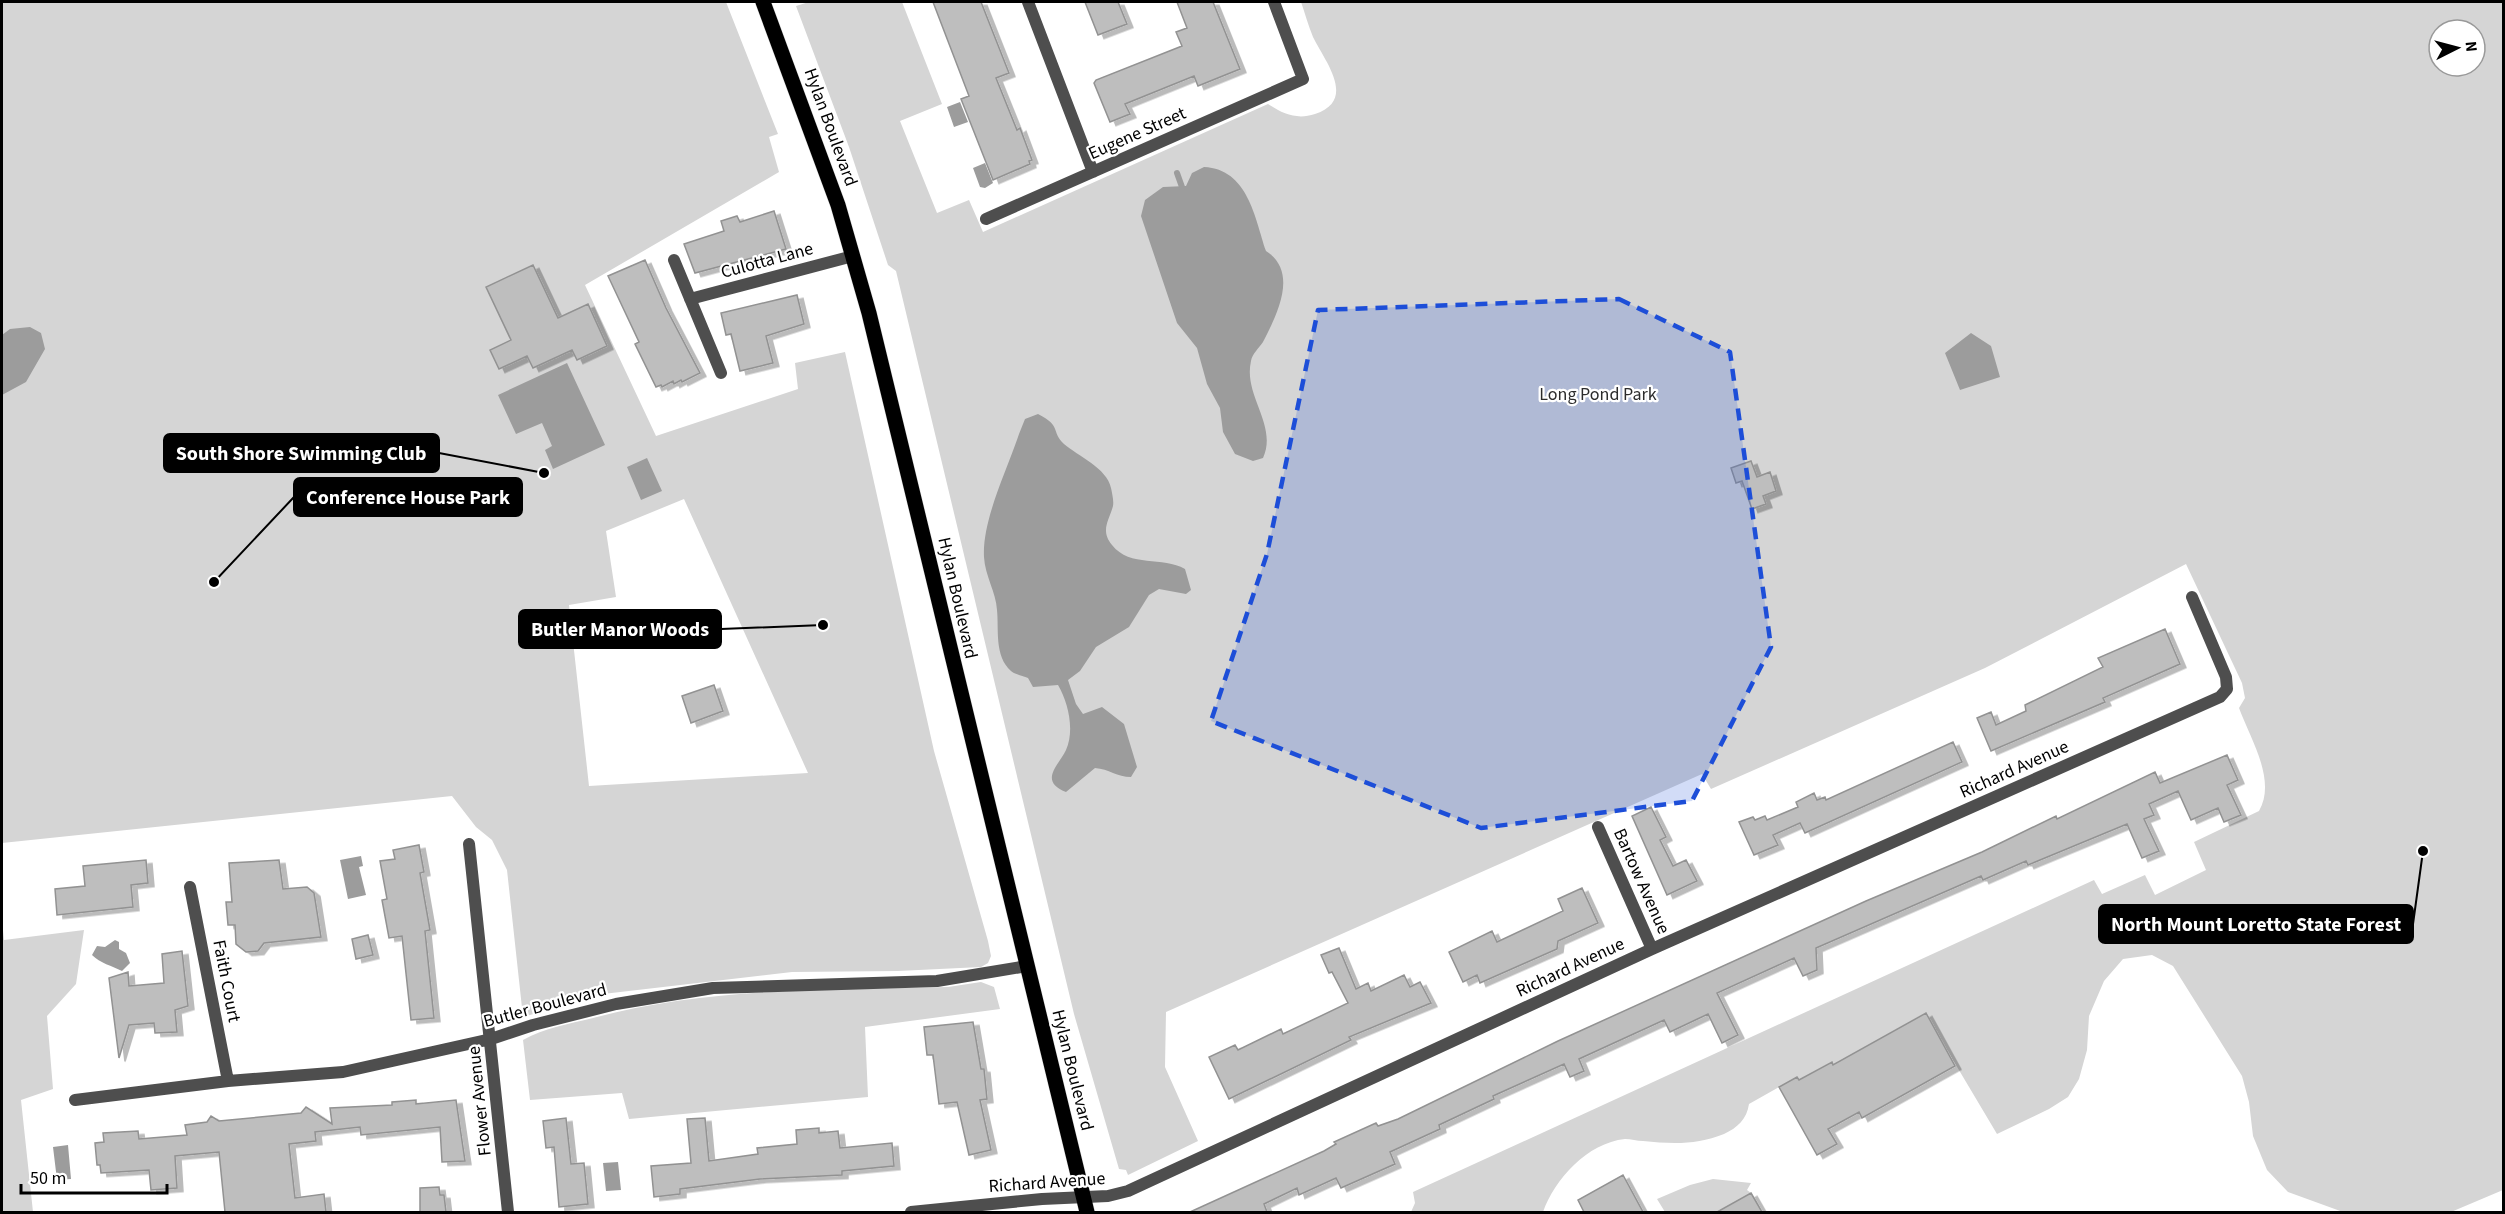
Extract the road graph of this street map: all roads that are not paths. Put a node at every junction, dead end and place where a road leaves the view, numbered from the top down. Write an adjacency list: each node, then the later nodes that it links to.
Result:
1 (763, 2): 6 (main road, Hylan Boulevard)
2 (1028, 2): 4 (street)
3 (1274, 2): 4 (street, Eugene Street)
4 (1093, 172): 5 (street, Eugene Street)
5 (986, 219)
6 (854, 256): 8 (street, Culotta Lane); 15 (main road, Hylan Boulevard)
7 (674, 260): 8 (street)
8 (690, 299): 9 (street)
9 (721, 373)
10 (2192, 597): 14 (street, Richard Avenue)
11 (1598, 827): 14 (street, Bartow Avenue)
12 (469, 844): 16 (street, Flower Avenue)
13 (190, 887): 17 (street, Faith Court)
14 (1652, 949): 19 (street, Richard Avenue)
15 (1027, 966): 16 (street, Butler Boulevard); 19 (main road, Hylan Boulevard)
16 (491, 1039): 17 (street, Butler Boulevard); 20 (street, Flower Avenue)
17 (228, 1081): 18 (street, Butler Boulevard)
18 (75, 1100)
19 (1085, 1205): 21 (street, Richard Avenue)
20 (508, 1212)
21 (911, 1212)

